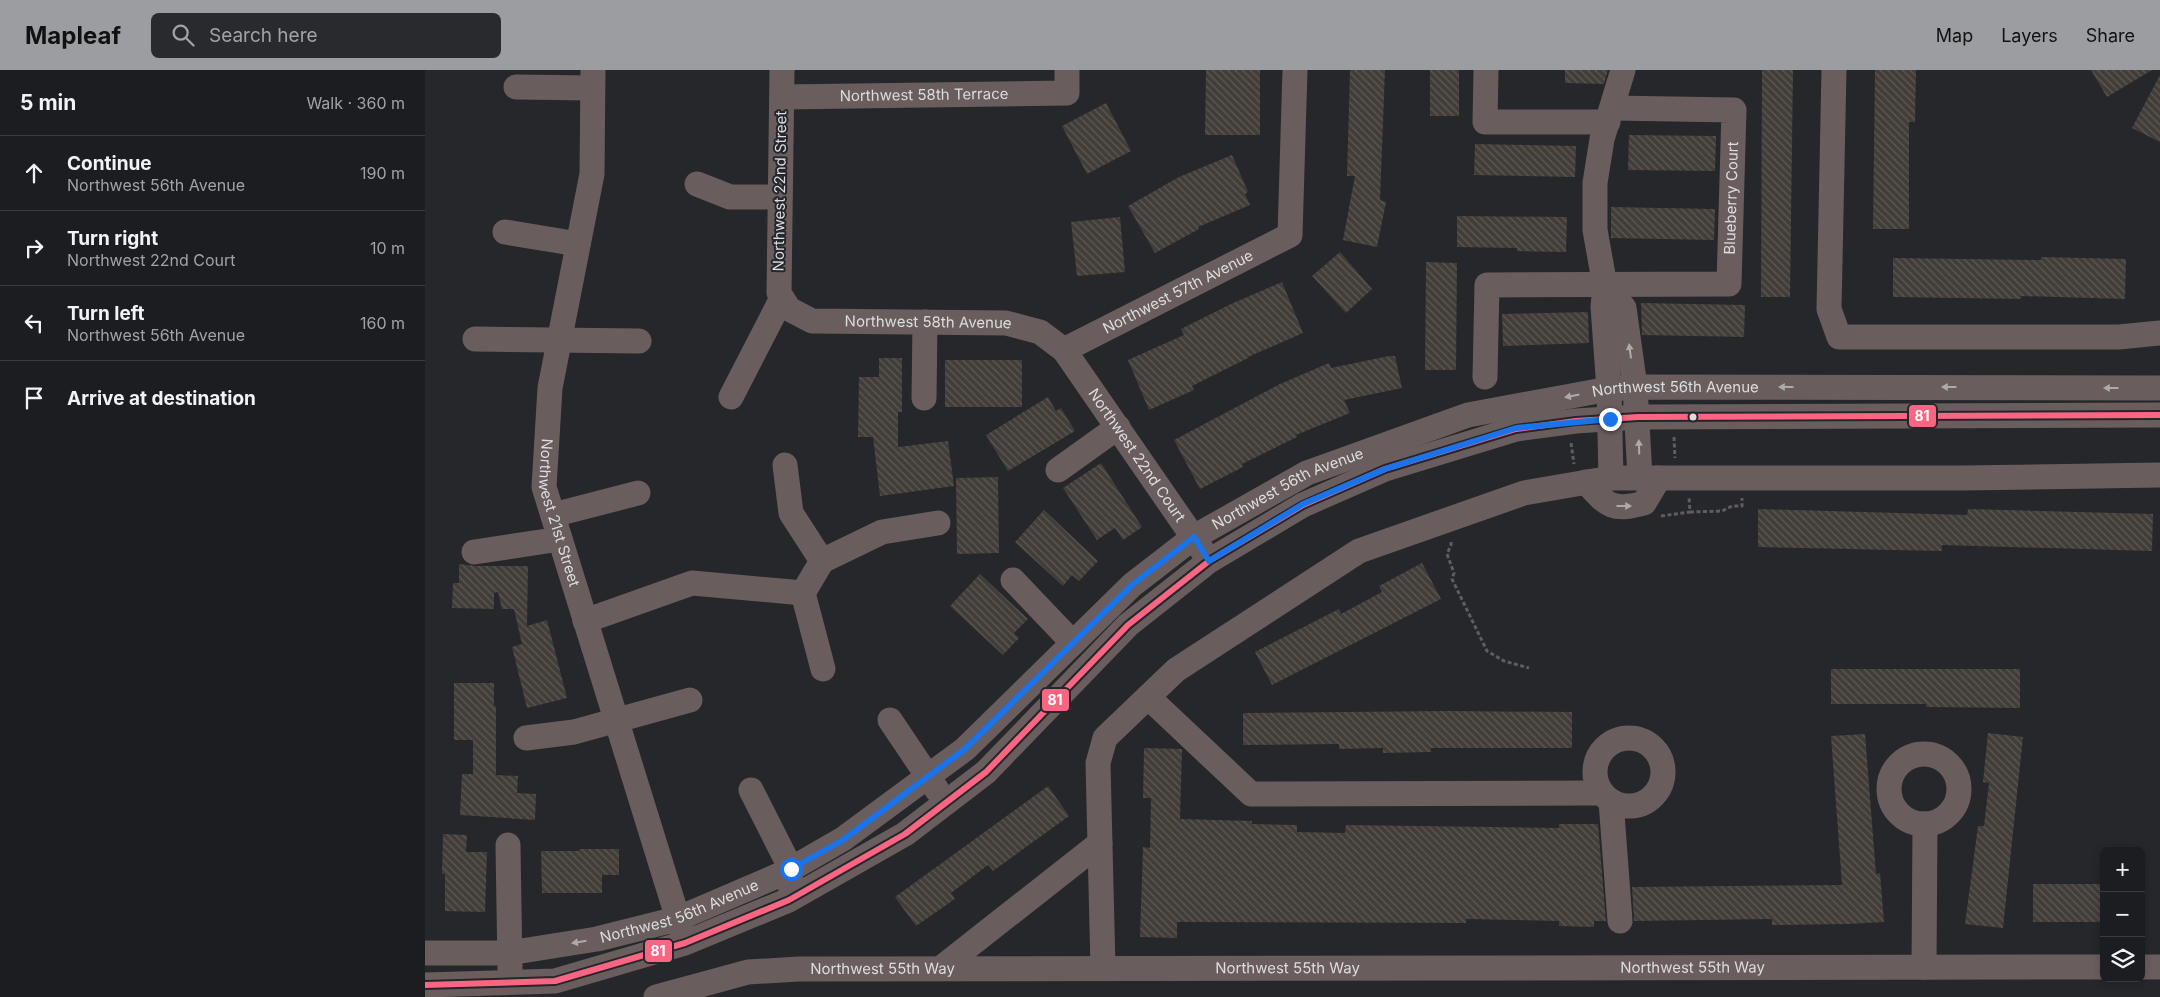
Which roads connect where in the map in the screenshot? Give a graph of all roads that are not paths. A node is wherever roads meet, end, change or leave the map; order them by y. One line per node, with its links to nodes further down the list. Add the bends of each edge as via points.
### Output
1 (782, 70): 9 (street, Northwest 22nd Street)
2 (1295, 70): 22 (street, Northwest 57th Avenue, via 1291,235)
3 (1485, 70): 10 (street, Blueberry Court, via 1485,122)
4 (1623, 70): 10 (street)
5 (1834, 70): 18 (street, via 1829,309 1839,337 2119,338)
6 (593, 79): 8 (street); 14 (street, Northwest 21st Street, via 592,174)
7 (1067, 81): 9 (street, Northwest 58th Terrace)
8 (516, 87)
9 (782, 97): 12 (street, Northwest 22nd Street)
10 (1610, 115): 15 (street, via 1597,159 1595,183 1595,230); 15 (street, Blueberry Court, via 1734,110 1729,284)
11 (697, 184): 12 (street, via 731,197)
12 (780, 197): 16 (street, Northwest 22nd Street, via 779,292)
13 (505, 232): 14 (street)
14 (578, 244): 20 (street, Northwest 21st Street)
15 (1605, 286): 23 (street, Blueberry Court, via 1487,285); 24 (street, one-way to 15, via 1624,308); 26 (street, via 1603,307)
16 (785, 304): 17 (street, Northwest 58th Avenue, via 812,321); 27 (street)
17 (925, 322): 22 (street, Northwest 58th Avenue, via 1005,323 1040,332); 28 (street)
18 (2160, 333)
19 (475, 339): 20 (street)
20 (559, 340): 21 (street); 40 (street, Northwest 21st Street, via 549,388 544,487)
21 (639, 341)
22 (1064, 350): 32 (street, Northwest 22nd Court)
23 (1485, 377)
24 (1635, 388): 25 (street, Northwest 56th Avenue, one-way to 24); 26 (street, Northwest 56th Avenue); 30 (street)
25 (2160, 388)
26 (1609, 389): 31 (street); 42 (street, Northwest 56th Avenue, one-way to 42, via 1468,415 1307,473)
27 (731, 397)
28 (925, 398)
29 (2160, 415): 30 (street, Northwest 56th Avenue)
30 (1638, 417): 31 (street, Northwest 56th Avenue); 37 (street, one-way to 30)
31 (1610, 419): 36 (street); 46 (street, Northwest 56th Avenue, via 1516,428 1385,469 1303,504)
32 (1117, 427): 34 (street); 42 (street, Northwest 22nd Court)
33 (785, 465): 45 (street, via 791,512)
34 (1059, 470)
35 (2160, 475): 37 (street)
36 (1611, 478): 37 (street); 38 (street)
37 (1649, 478): 38 (street, one-way to 37, via 1606,504 1625,508 1644,503)
38 (1586, 482): 52 (street, via 1524,494 1359,551 1175,670)
39 (638, 493): 40 (street)
40 (553, 515): 43 (street, Northwest 21st Street)
41 (938, 523): 45 (street, via 882,532)
42 (1194, 537): 46 (street, Northwest 22nd Court); 50 (street, Northwest 56th Avenue, via 1132,585)
43 (560, 539): 44 (street); 49 (street, Northwest 21st Street)
44 (474, 552)
45 (822, 561): 48 (street)
46 (1209, 561): 59 (street, Northwest 56th Avenue, via 1129,625 986,772)
47 (1013, 580): 50 (street)
48 (803, 593): 49 (street, via 693,583); 51 (street)
49 (585, 621): 55 (street, Northwest 21st Street)
50 (1073, 643): 57 (street, Northwest 56th Avenue, via 965,749)
51 (823, 669)
52 (1148, 697): 61 (street, via 1105,738 1098,763); 66 (street, via 1251,794 1606,797)
53 (690, 700): 55 (street)
54 (890, 720): 57 (street)
55 (616, 721): 56 (street, via 574,732); 65 (street, Northwest 21st Street)
56 (526, 738)
57 (928, 776): 59 (street); 63 (street, Northwest 56th Avenue, via 843,840)
58 (751, 790): 63 (street)
59 (945, 803): 64 (street, Northwest 56th Avenue, via 905,834)
60 (1925, 824): 70 (street)
61 (1100, 843): 74 (street); 75 (street)
62 (508, 845): 69 (street)
63 (791, 869): 64 (street); 65 (street, Northwest 56th Avenue)
64 (789, 900): 67 (street, Northwest 56th Avenue)
65 (677, 919): 67 (street, Northwest 21st Street); 69 (street, Northwest 56th Avenue, one-way to 69, via 597,939)
66 (1620, 921)
67 (685, 943): 78 (street, Northwest 56th Avenue)
68 (425, 953): 69 (street, Northwest 56th Avenue)
69 (509, 953): 76 (street)
70 (1924, 967): 71 (street, Northwest 55th Way); 75 (street, Northwest 55th Way)
71 (2100, 967)
72 (2145, 967): 73 (street)
73 (2160, 967)
74 (941, 968): 75 (street, Northwest 55th Way); 79 (street, Northwest 55th Way, via 799,968 748,972)
75 (1103, 968)
76 (510, 983): 77 (street, Northwest 56th Avenue); 78 (street, Northwest 56th Avenue)
77 (425, 985)
78 (557, 989)
79 (716, 989): 80 (street, Northwest 55th Way)
80 (656, 997)

